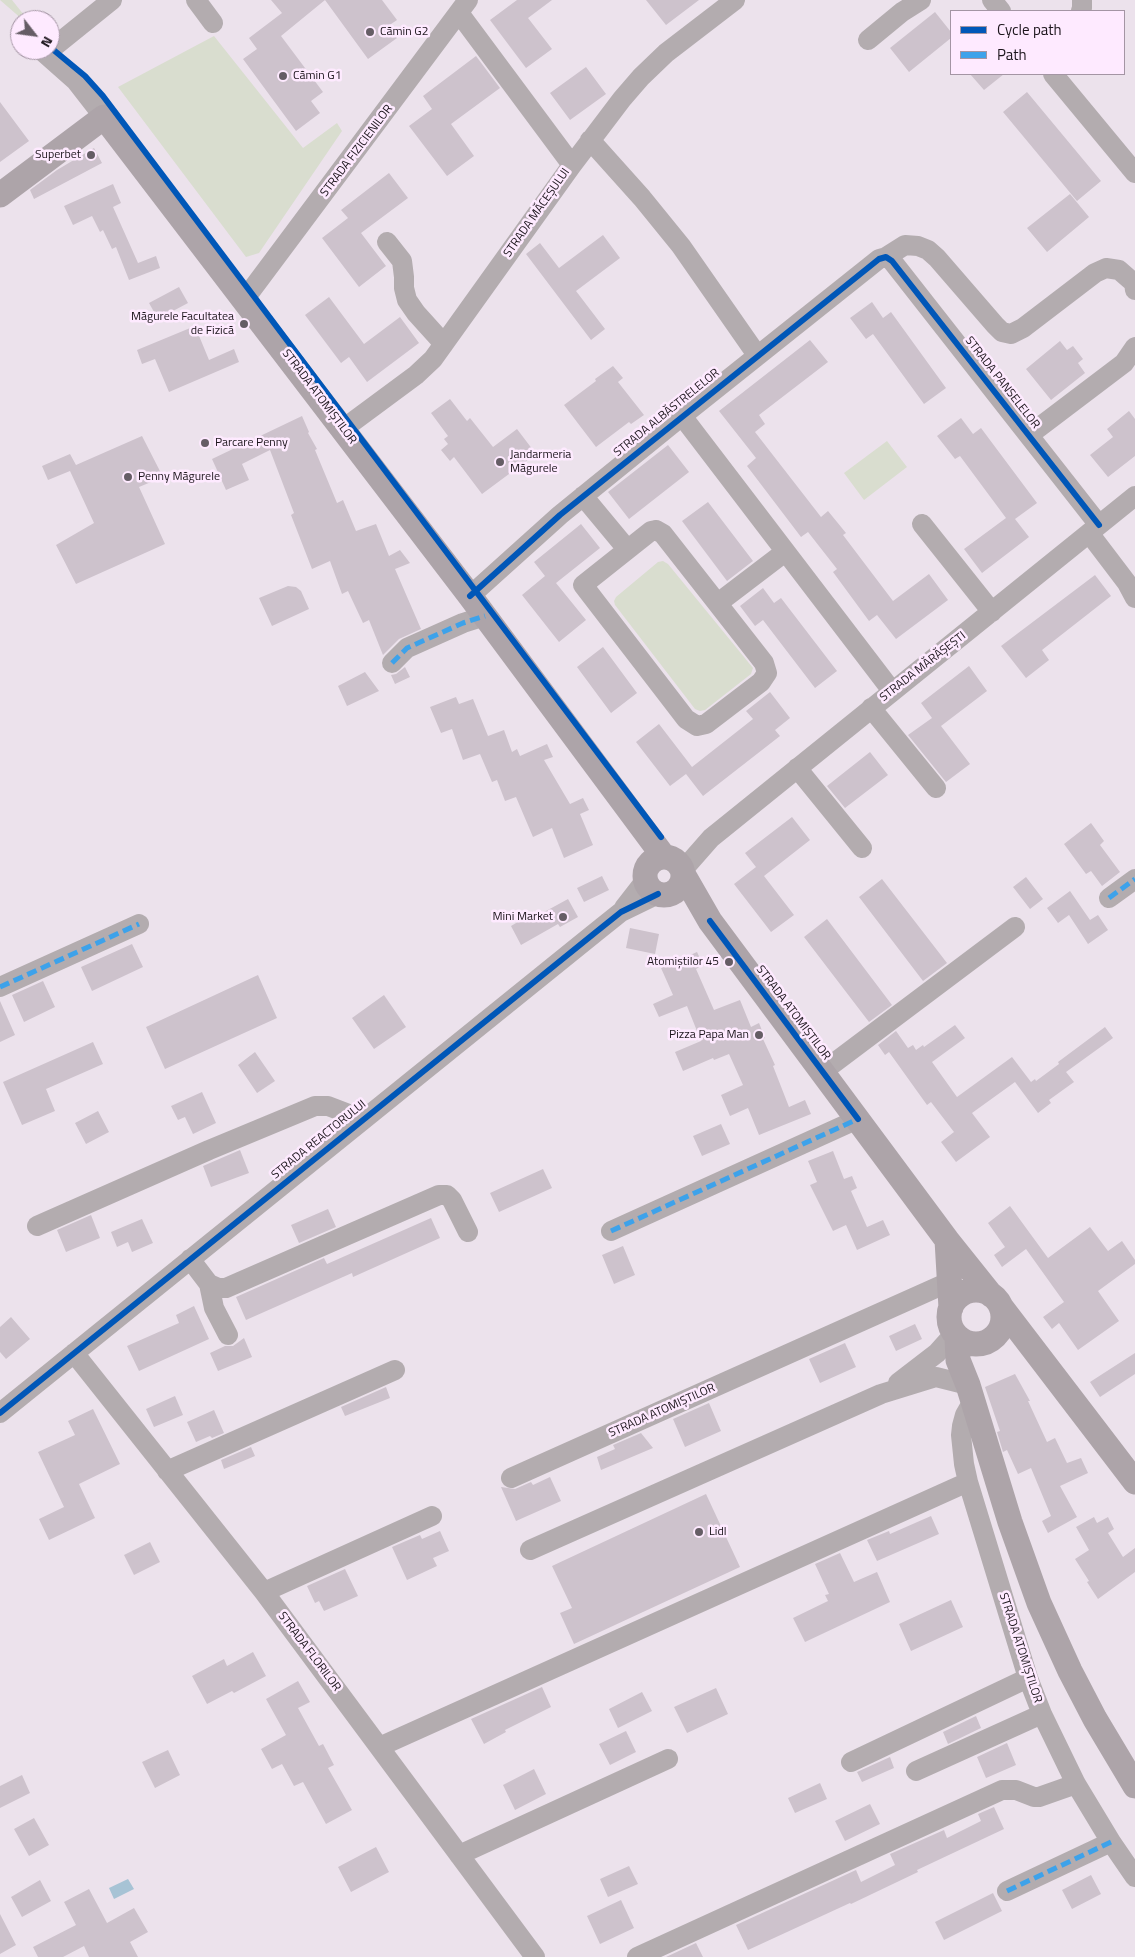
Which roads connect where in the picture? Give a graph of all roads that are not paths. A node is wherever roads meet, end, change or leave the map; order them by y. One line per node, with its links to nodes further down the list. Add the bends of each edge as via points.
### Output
1 (112, 0): 9 (street)
2 (196, 0): 8 (street)
3 (735, 0): 14 (street, STRADA MĂCEȘULUI, via 666,53 641,77)
4 (921, 0): 10 (street)
5 (992, 0): 7 (street)
6 (463, 7): 15 (street); 21 (street, STRADA FIZICIENILOR)
7 (1000, 10)
8 (213, 23)
9 (60, 40)
10 (868, 40)
11 (55, 60): 13 (street, STRADA ATOMIȘTILOR)
12 (1054, 75): 16 (street)
13 (104, 117): 17 (main road); 21 (main road, STRADA ATOMIȘTILOR)
14 (590, 140): 15 (street, STRADA MĂCEȘULUI); 24 (street, via 681,246)
15 (572, 164): 22 (street, STRADA MĂCEȘULUI)
16 (1135, 173)
17 (0, 195)
18 (387, 242): 22 (street, via 402,261 408,300)
19 (886, 257): 20 (street, STRADA ALBĂSTRELELOR, via 905,245 928,250 995,325 1002,332 1011,334 1106,268 1120,270); 24 (street, STRADA ALBĂSTRELELOR, via 879,259); 27 (street, STRADA PANSELELOR)
20 (1135, 285)
21 (244, 300): 26 (main road, STRADA ATOMIȘTILOR)
22 (444, 344): 26 (street, STRADA MĂCEȘULUI, via 416,375)
23 (1135, 347): 27 (street, via 1124,363)
24 (757, 356): 25 (street, STRADA ALBĂSTRELELOR)
25 (682, 416): 28 (street, STRADA ALBĂSTRELELOR); 33 (street, STRADA ALBĂSTRELELOR)
26 (342, 429): 36 (main road, STRADA ATOMIȘTILOR)
27 (1029, 435): 31 (street, STRADA PANSELELOR)
28 (583, 496): 32 (street); 36 (street, STRADA ALBĂSTRELELOR, via 532,538)
29 (1135, 496): 31 (street, STRADA MĂRĂȘEȘTI)
30 (922, 524): 37 (street)
31 (1094, 529): 34 (street, STRADA PANSELELOR); 37 (street, STRADA MĂRĂȘEȘTI)
32 (627, 549): 35 (street, via 656,530); 35 (street, via 583,585 686,719 697,726 706,724 761,682 766,672 764,663)
33 (785, 552): 35 (street); 39 (street, STRADA ALBĂSTRELELOR)
34 (1135, 598)
35 (718, 603)
36 (477, 606): 38 (street, via 407,648); 44 (main road, STRADA ATOMIȘTILOR, via 639,824)
37 (992, 612): 39 (street, STRADA MĂRĂȘEȘTI)
38 (392, 663)
39 (892, 692): 40 (street, STRADA MĂRĂȘEȘTI)
40 (871, 708): 41 (street, STRADA MĂRĂȘEȘTI); 42 (street)
41 (797, 768): 43 (street); 44 (street, STRADA MĂRĂȘEȘTI)
42 (936, 788)
43 (862, 848)
44 (664, 874): 50 (main road, STRADA ATOMIȘTILOR, via 710,921); 51 (street, STRADA REACTORULUI)
45 (1135, 879): 46 (street)
46 (1109, 898)
47 (139, 924): 49 (street)
48 (1015, 927): 50 (street)
49 (0, 987)
50 (822, 1072): 52 (main road, STRADA ATOMIȘTILOR)
51 (362, 1119): 53 (street, STRADA REACTORULUI, via 328,1106 314,1106); 57 (street, STRADA REACTORULUI)
52 (858, 1119): 54 (street); 56 (main road, STRADA ATOMIȘTILOR)
53 (37, 1226)
54 (611, 1231)
55 (468, 1232): 59 (street, via 452,1200 447,1194 440,1195 226,1288)
56 (947, 1240): 58 (main road); 60 (main road, STRADA ATOMIȘTILOR)
57 (190, 1259): 59 (street); 65 (street, STRADA REACTORULUI)
58 (949, 1282): 61 (main road); 71 (street, STRADA ATOMIȘTILOR)
59 (210, 1284): 62 (street, via 214,1308)
60 (997, 1301): 61 (main road, via 982,1291 972,1290 963,1293); 63 (main road, via 1004,1318 1002,1328); 64 (main road, STRADA ATOMIȘTILOR)
61 (950, 1308): 63 (main road, via 950,1327)
62 (228, 1336)
63 (970, 1338): 64 (main road); 67 (main road, via 958,1360); 68 (street, via 937,1353)
64 (1030, 1344): 73 (main road, STRADA ATOMIȘTILOR)
65 (74, 1353): 69 (street, STRADA REACTORULUI); 70 (street, STRADA FLORILOR)
66 (395, 1370): 70 (street)
67 (971, 1393): 68 (street, via 936,1377); 72 (street, STRADA ATOMIȘTILOR, via 961,1434); 84 (main road, via 1010,1522 1052,1634 1095,1720)
68 (882, 1394): 75 (street)
69 (0, 1413)
70 (167, 1471): 76 (street, STRADA FLORILOR)
71 (511, 1478)
72 (968, 1482): 77 (street, STRADA ATOMIȘTILOR); 79 (street)
73 (1135, 1482)
74 (432, 1516): 76 (street)
75 (530, 1550)
76 (264, 1592): 79 (street, STRADA FLORILOR)
77 (1028, 1678): 78 (street, STRADA ATOMIȘTILOR); 81 (street)
78 (1042, 1714): 82 (street); 83 (street, STRADA ATOMIȘTILOR)
79 (379, 1747): 86 (street, STRADA FLORILOR)
80 (668, 1759): 86 (street)
81 (851, 1762)
82 (916, 1771)
83 (1076, 1784): 85 (street, STRADA ATOMIȘTILOR); 90 (street, via 1039,1797 1016,1790 1002,1790)
84 (1135, 1786)
85 (1111, 1842): 87 (street, STRADA ATOMIȘTILOR); 88 (street)
86 (459, 1855): 89 (street, STRADA FLORILOR)
87 (1135, 1877)
88 (1007, 1891)
89 (535, 1957)
90 (637, 1957)

